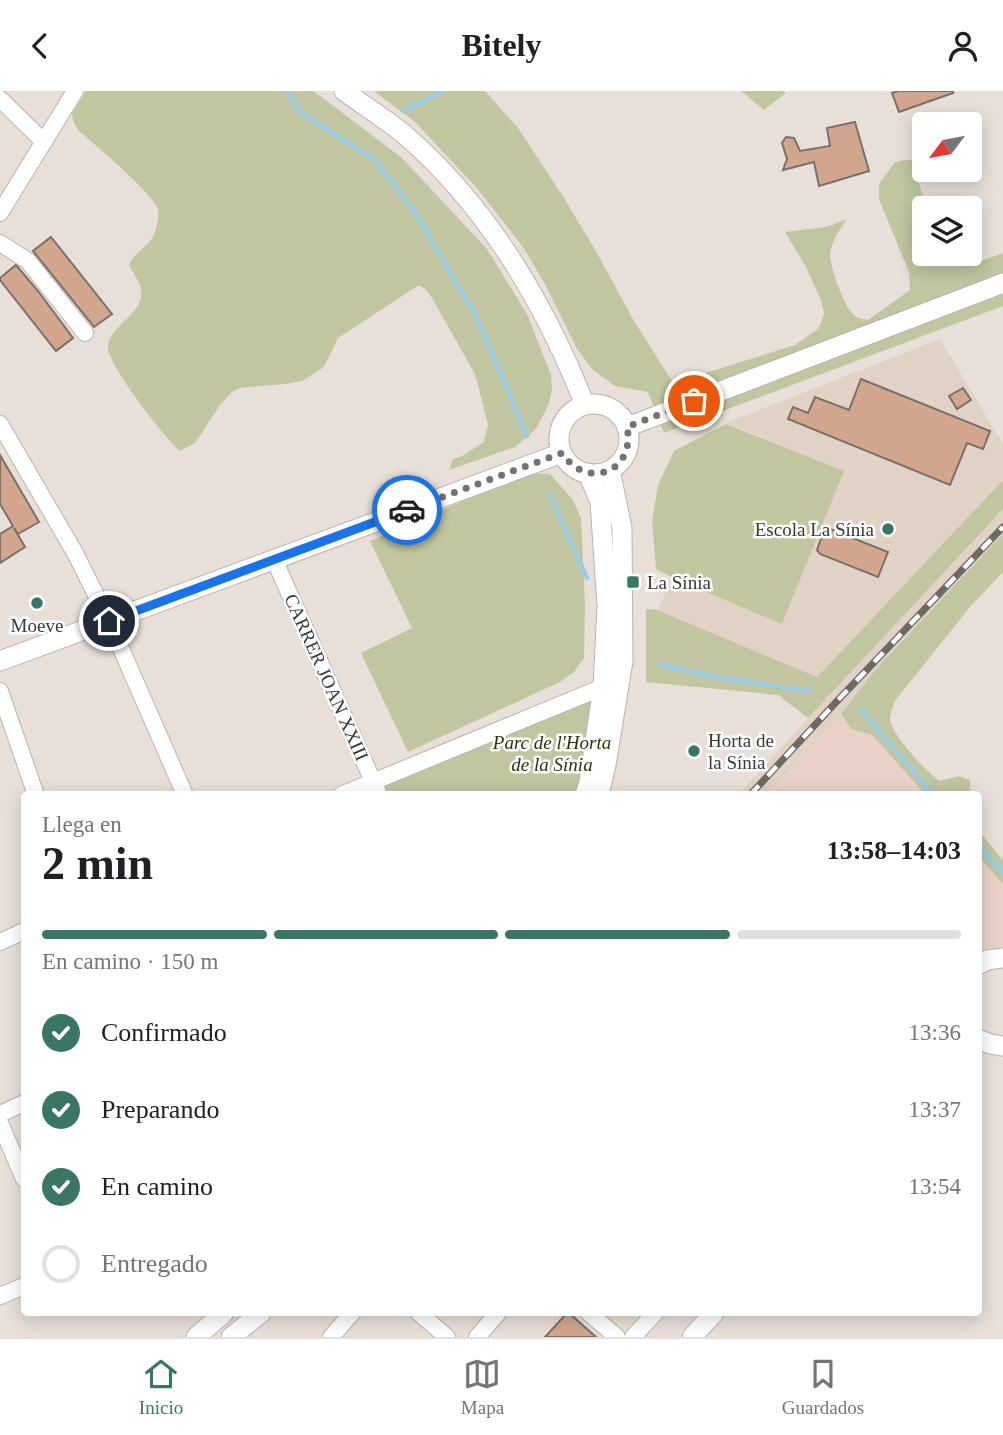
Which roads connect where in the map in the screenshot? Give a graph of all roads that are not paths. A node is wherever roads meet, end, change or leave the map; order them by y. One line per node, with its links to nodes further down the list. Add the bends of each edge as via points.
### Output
1 (75, 91): 4 (street)
2 (344, 91): 9 (street, via 405,135 481,215 552,329)
3 (0, 99): 4 (street)
4 (44, 142): 5 (street)
5 (0, 213)
6 (0, 243): 8 (street, via 29,261)
7 (1003, 283): 11 (street)
8 (85, 333)
9 (586, 405): 11 (street, via 606,406); 12 (street, via 566,418 559,441)
10 (0, 423): 16 (street)
11 (627, 427): 13 (street, via 628,447)
12 (562, 453): 14 (street, via 577,469); 15 (street)
13 (610, 470): 14 (street); 24 (street, via 622,528 623,661)
14 (588, 473): 18 (street, via 600,502 607,606)
15 (274, 559): 16 (street); 20 (street, CARRER JOAN XXIII)
16 (109, 621): 17 (street); 22 (street)
17 (0, 661)
18 (603, 687): 20 (street); 23 (street)
19 (0, 691): 21 (street)
20 (376, 788)
21 (35, 791)
22 (183, 791)
23 (586, 791)
24 (600, 791)
25 (21, 932): 26 (street)
26 (0, 941)
27 (1003, 958): 28 (street)
28 (982, 963)
29 (982, 1042): 30 (street)
30 (1003, 1046)
31 (21, 1104): 32 (street)
32 (0, 1114)
33 (0, 1123): 34 (street)
34 (21, 1172)
35 (21, 1287): 36 (street)
36 (0, 1296)
37 (221, 1316): 45 (street)
38 (257, 1316): 46 (street)
39 (349, 1316): 47 (street)
40 (422, 1316): 48 (street)
41 (495, 1316): 49 (street)
42 (592, 1316): 50 (street)
43 (652, 1316): 51 (street)
44 (710, 1316): 52 (street)
45 (196, 1337)
46 (231, 1337)
47 (331, 1337)
48 (447, 1337)
49 (477, 1337)
50 (617, 1337)
51 (633, 1337)
52 (692, 1337)

